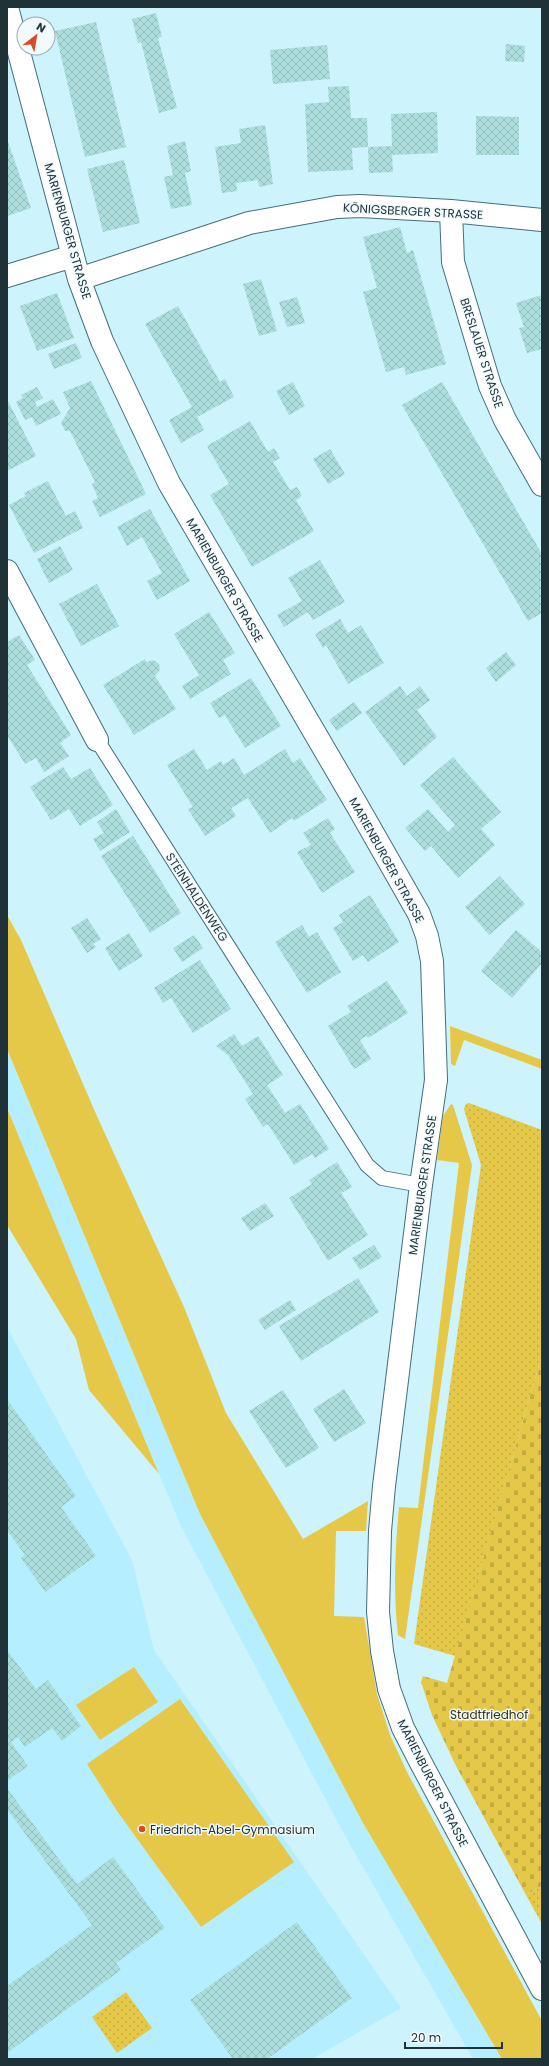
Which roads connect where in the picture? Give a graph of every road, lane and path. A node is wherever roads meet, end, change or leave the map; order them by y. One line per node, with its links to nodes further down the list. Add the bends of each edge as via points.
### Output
1 (7, 7): 4 (street, MARIENBURGER STRASSE)
2 (451, 211): 3 (street, KÖNIGSBERGER STRASSE); 6 (street, KÖNIGSBERGER STRASSE, via 360,206 249,223); 7 (street, BRESLAUER STRASSE, via 453,262 490,386 505,420)
3 (542, 220)
4 (73, 256): 5 (street); 6 (street, MARIENBURGER STRASSE)
5 (7, 276)
6 (79, 279): 10 (street, MARIENBURGER STRASSE, via 102,341 169,483 419,914 432,961 436,1080)
7 (542, 485)
8 (7, 571): 9 (street, STEINHALDENWEG)
9 (97, 740): 10 (lane, STEINHALDENWEG, via 367,1165 382,1178)
10 (421, 1185): 11 (street, MARIENBURGER STRASSE, via 380,1531 378,1612 382,1651 389,1689 403,1728)
11 (542, 1989)

